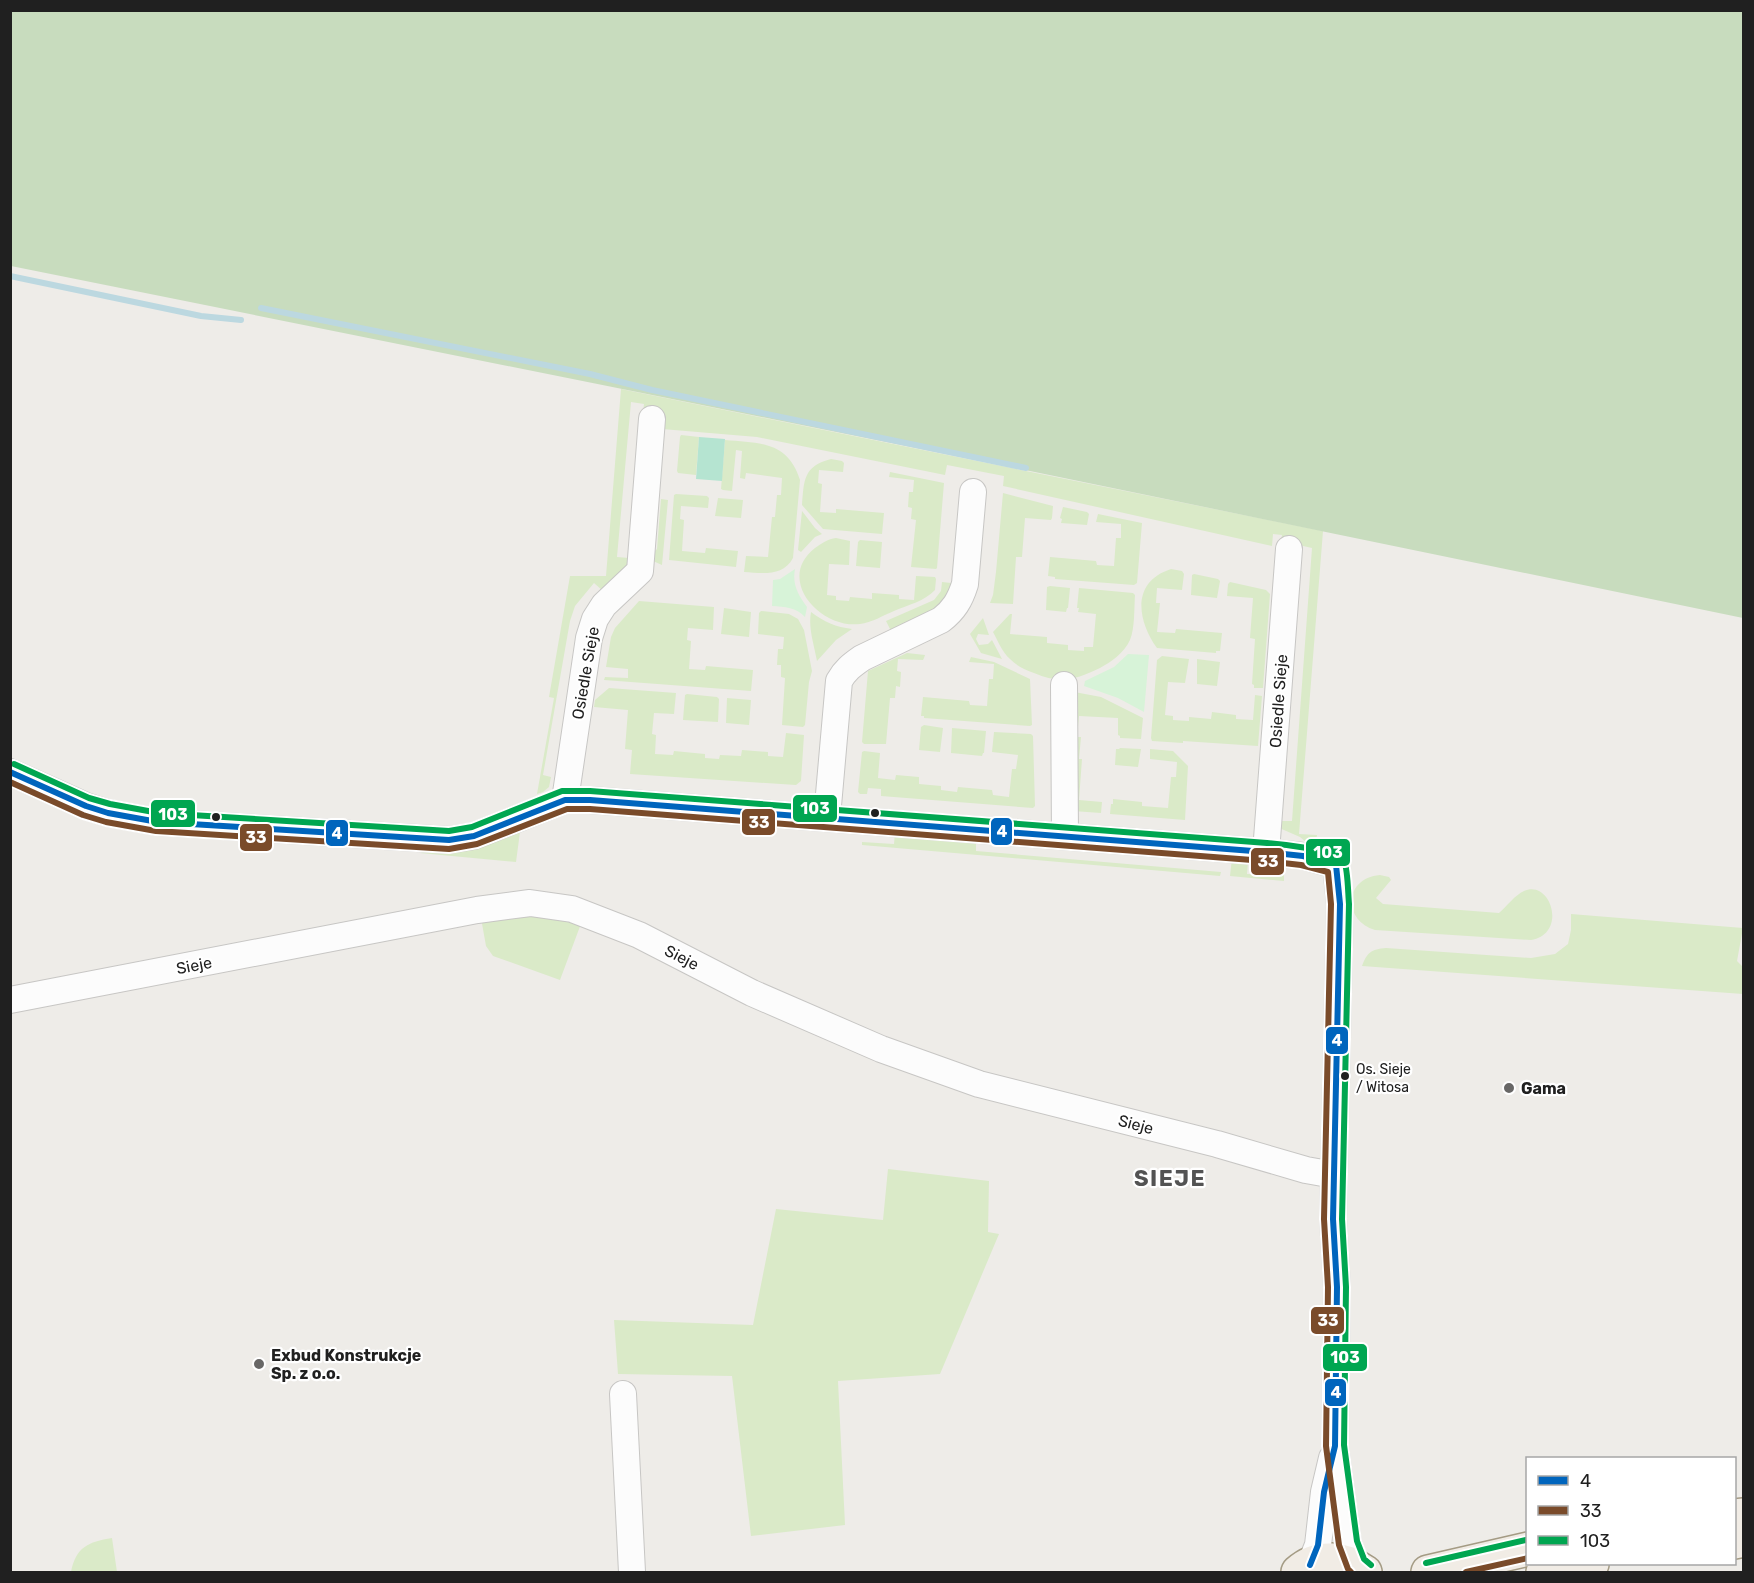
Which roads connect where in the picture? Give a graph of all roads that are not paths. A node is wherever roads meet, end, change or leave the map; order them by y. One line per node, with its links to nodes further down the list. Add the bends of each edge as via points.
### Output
1 (652, 419): 6 (street, Osiedle Sieje, via 640,571 604,605 595,619)
2 (973, 492): 7 (street, via 962,595 951,612 862,658 839,681)
3 (1289, 549): 9 (street, Osiedle Sieje)
4 (1064, 685): 8 (street)
5 (10, 772): 6 (street, via 86,806 158,822 449,840 474,836)
6 (564, 800): 7 (street)
7 (827, 817): 8 (street)
8 (1065, 836): 9 (street)
9 (1266, 852): 11 (street, via 1336,865 1340,904)
10 (10, 1000): 11 (street, Sieje, via 530,903 572,909 639,935 752,993 881,1049 979,1084)
11 (1334, 1175): 13 (street)
12 (623, 1394): 18 (street)
13 (1335, 1446): 16 (street, via 1324,1492 1318,1545); 17 (street, via 1348,1543)
14 (1526, 1549): 19 (main road)
15 (1581, 1565): 20 (main road)
16 (1304, 1568): 17 (main road, via 1330,1559)
17 (1361, 1569)
18 (632, 1572)
19 (1428, 1572)
20 (1543, 1572)

